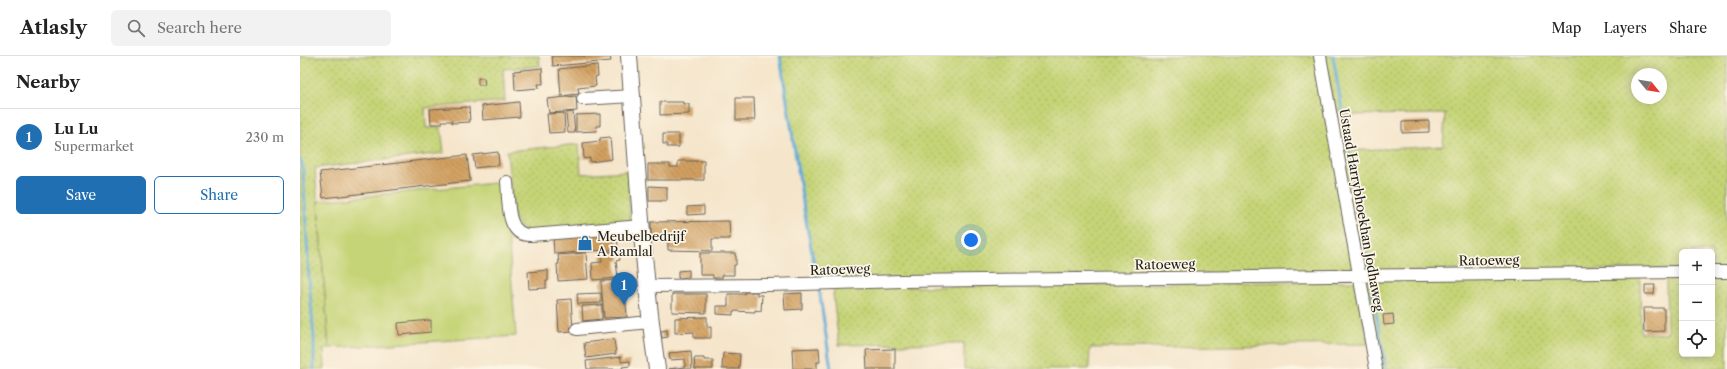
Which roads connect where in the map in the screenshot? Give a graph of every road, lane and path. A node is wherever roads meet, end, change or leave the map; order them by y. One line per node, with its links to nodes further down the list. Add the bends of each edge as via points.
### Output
1 (629, 56): 3 (main road)
2 (1320, 56): 10 (street, Ustaad Harrybhoekhan Jodhaweg)
3 (632, 96): 4 (street); 6 (main road)
4 (583, 99)
5 (507, 182): 6 (street, via 511,222 520,234)
6 (642, 226): 11 (main road)
7 (1679, 272): 10 (street, Ratoeweg)
8 (1715, 272): 9 (street)
9 (1727, 272)
10 (1359, 275): 11 (street, Ratoeweg); 15 (street, Ustaad Harrybhoekhan Jodhaweg)
11 (648, 286): 12 (main road)
12 (650, 322): 13 (street); 14 (main road)
13 (577, 329)
14 (657, 369)
15 (1376, 369)

